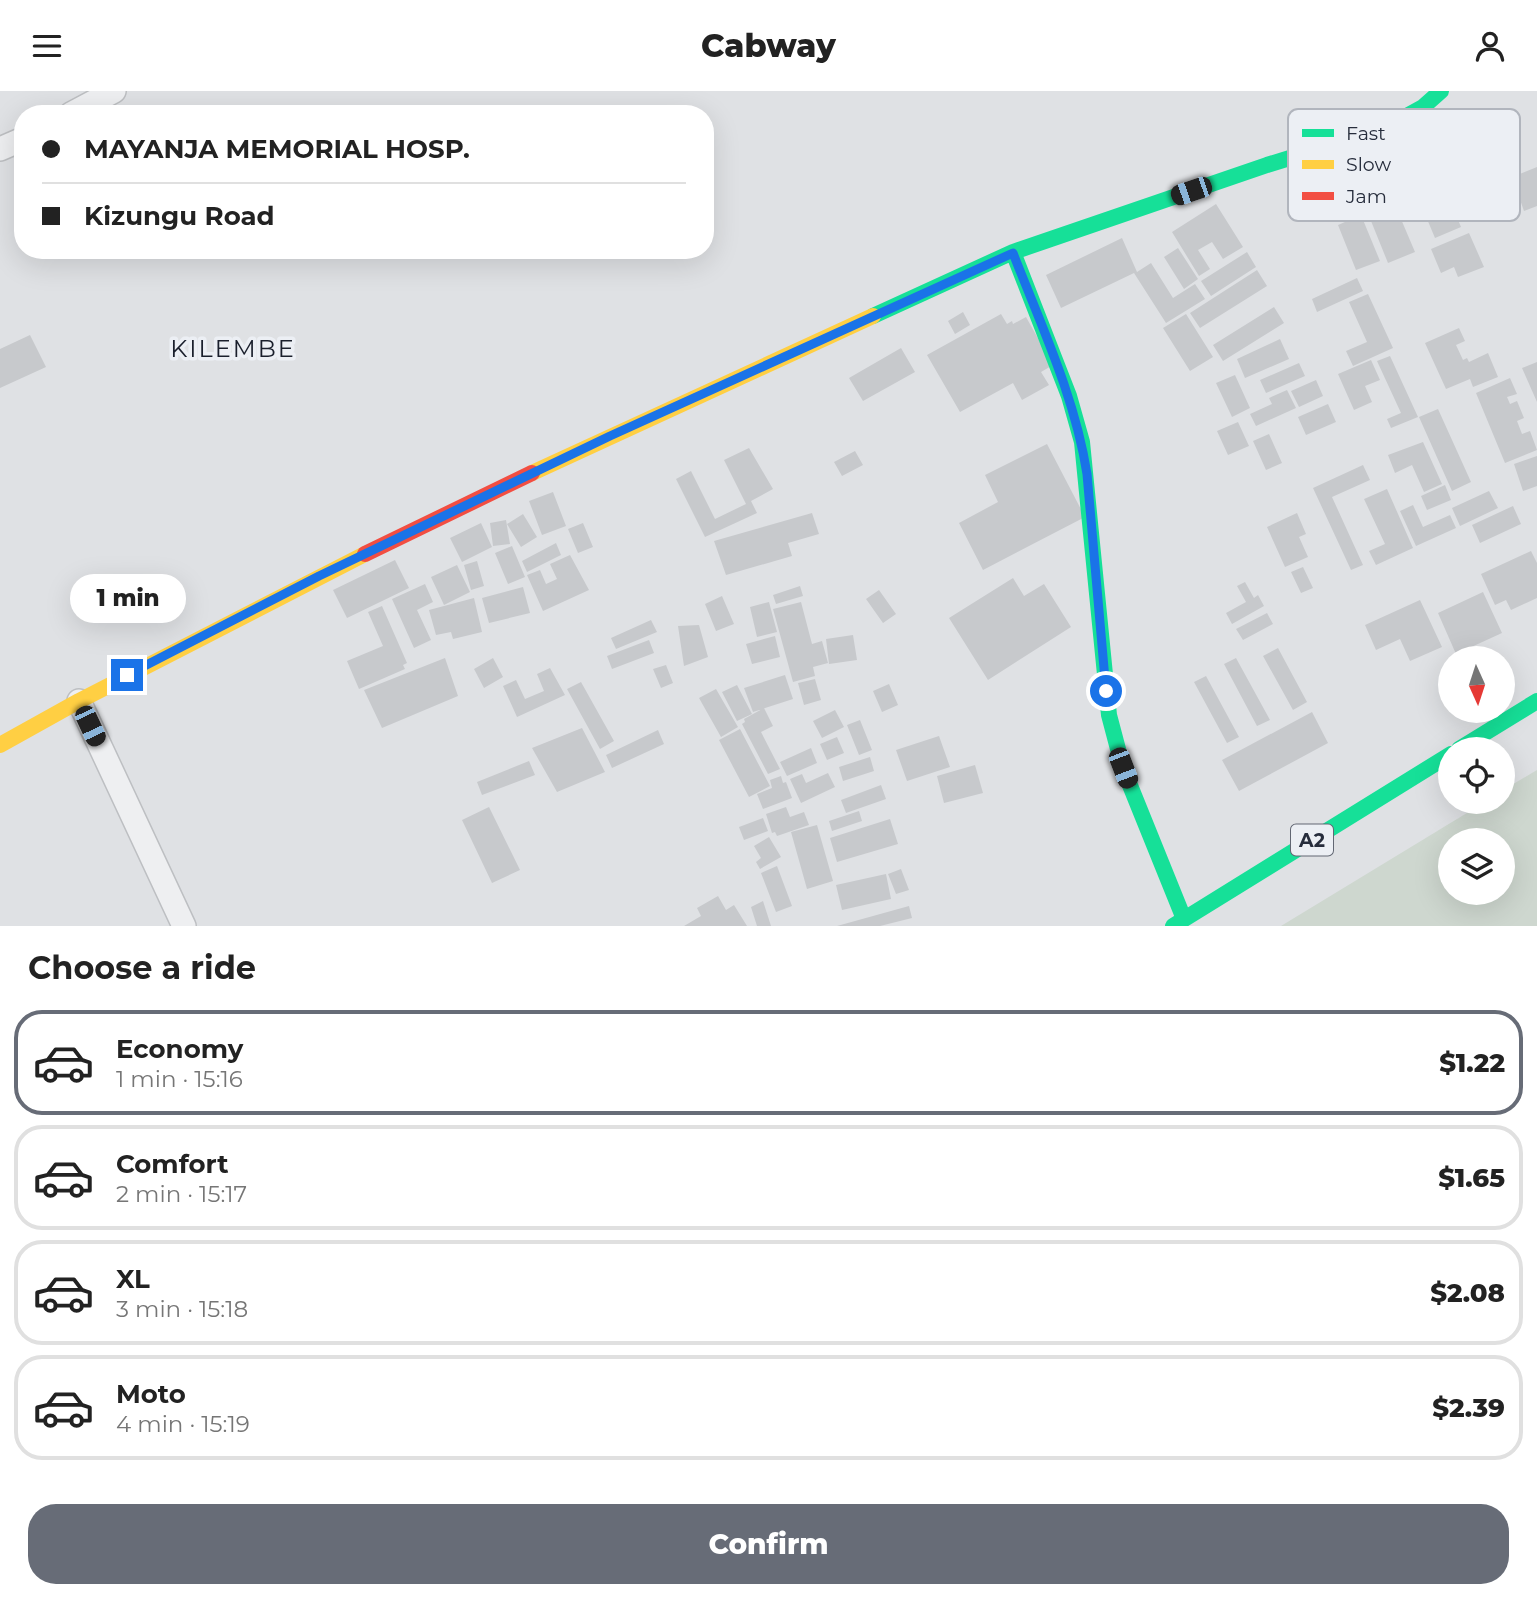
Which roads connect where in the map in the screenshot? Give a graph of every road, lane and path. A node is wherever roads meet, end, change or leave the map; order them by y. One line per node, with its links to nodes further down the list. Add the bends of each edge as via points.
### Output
1 (114, 91): 3 (street)
2 (1441, 91): 4 (street)
3 (88, 105)
4 (1419, 109)
5 (1288, 158): 6 (street)
6 (1013, 253): 7 (street, via 573,454 319,576); 12 (street, via 1069,396 1082,442 1109,715)
7 (79, 701): 10 (street); 13 (street)
8 (1537, 701): 9 (street)
9 (1478, 737)
10 (0, 744)
11 (1438, 762): 12 (street, A2)
12 (1178, 923)
13 (184, 926)

